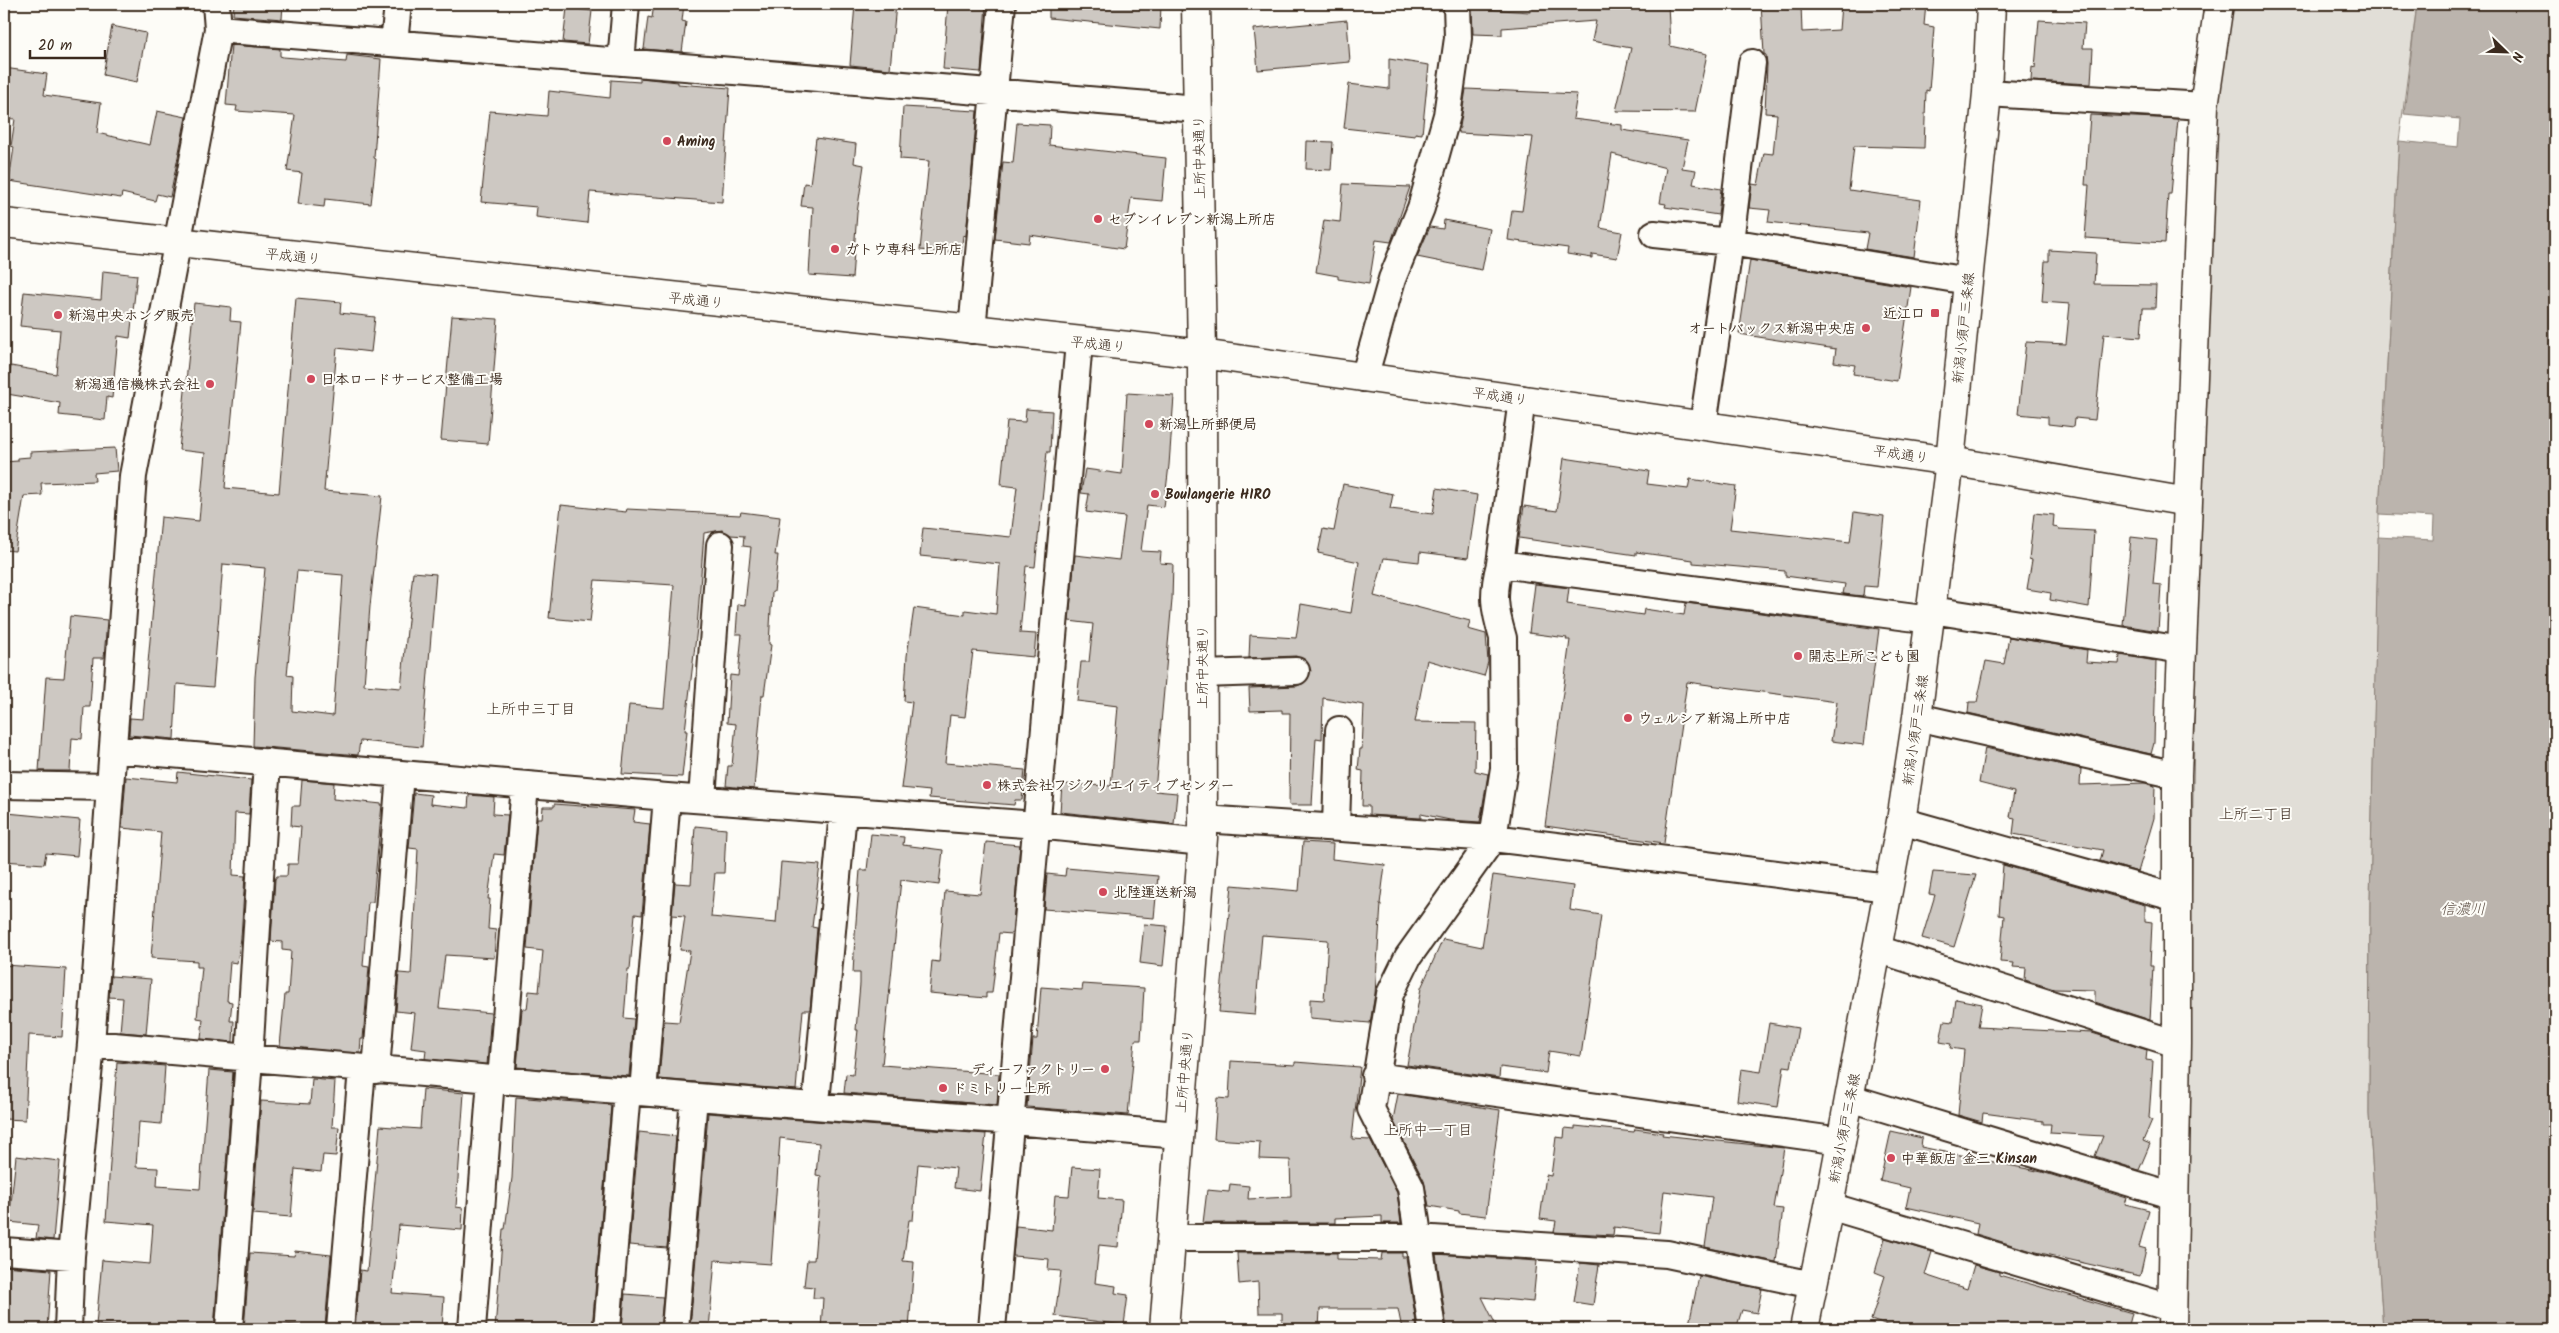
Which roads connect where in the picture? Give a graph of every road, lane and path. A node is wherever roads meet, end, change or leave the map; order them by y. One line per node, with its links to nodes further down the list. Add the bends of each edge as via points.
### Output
1 (398, 4): 9 (street)
2 (626, 4): 10 (street)
3 (1002, 4): 12 (street)
4 (1196, 4): 15 (street, 上所中央通り)
5 (1457, 4): 24 (street, via 1458,38 1447,115 1422,208 1392,279)
6 (1991, 4): 13 (street, 新潟小須戸三条線)
7 (2219, 4): 14 (street)
8 (217, 16): 9 (street); 19 (street)
9 (394, 43): 10 (street)
10 (621, 62): 12 (street)
11 (1752, 63): 18 (street)
12 (994, 92): 15 (street); 21 (street)
13 (1987, 93): 14 (street); 20 (street, 新潟小須戸三条線)
14 (2204, 106): 28 (street)
15 (1198, 109): 23 (street, 上所中央通り)
16 (4, 223): 19 (street, 平成通り)
17 (1654, 234): 18 (street)
18 (1730, 242): 20 (street); 26 (street)
19 (178, 244): 21 (street, 平成通り); 37 (street, via 133,476)
20 (1968, 281): 27 (street, 新潟小須戸三条線)
21 (972, 330): 22 (street, 平成通り)
22 (1079, 342): 23 (street, 平成通り); 48 (street)
23 (1202, 354): 24 (street, 平成通り); 34 (street, 上所中央通り)
24 (1364, 378): 25 (street, 平成通り)
25 (1522, 399): 26 (street, 平成通り); 30 (street)
26 (1703, 425): 27 (street, 平成通り)
27 (1950, 461): 28 (street, 平成通り); 31 (street, 新潟小須戸三条線)
28 (2188, 502): 32 (street)
29 (720, 545): 45 (street)
30 (1500, 564): 31 (street); 51 (street, via 1494,588 1503,638 1504,768)
31 (1931, 615): 32 (street); 35 (street, 新潟小須戸三条線)
32 (2182, 650): 40 (street)
33 (1296, 671): 34 (street)
34 (1202, 674): 50 (street, 上所中央通り)
35 (1917, 717): 40 (street); 47 (street, 新潟小須戸三条線)
36 (1338, 730): 49 (street)
37 (113, 749): 38 (street); 43 (street)
38 (267, 762): 39 (street); 57 (street)
39 (400, 774): 42 (street); 58 (street)
40 (2177, 775): 53 (street)
41 (4, 785): 43 (street)
42 (525, 785): 44 (street); 60 (street)
43 (110, 787): 55 (street)
44 (666, 797): 45 (street); 61 (street)
45 (702, 799): 46 (street)
46 (843, 812): 48 (street); 62 (street)
47 (1901, 821): 52 (street, 新潟小須戸三条線); 53 (street)
48 (1037, 825): 50 (street); 65 (street)
49 (1336, 826): 50 (street); 51 (street)
50 (1203, 831): 66 (street, 上所中央通り)
51 (1493, 838): 52 (street); 59 (street, via 1408,957 1390,994)
52 (1888, 888): 54 (street, 新潟小須戸三条線)
53 (2178, 898): 56 (street)
54 (1877, 949): 56 (street); 64 (street, 新潟小須戸三条線)
55 (90, 1044): 57 (street); 73 (street)
56 (2177, 1044): 68 (street)
57 (249, 1059): 58 (street); 77 (street)
58 (369, 1070): 60 (street); 78 (street)
59 (1375, 1076): 67 (street); 71 (street, via 1371,1109 1411,1188)
60 (496, 1080): 61 (street); 79 (street)
61 (635, 1091): 63 (street); 80 (street)
62 (817, 1092)
63 (694, 1097): 65 (street); 81 (street)
64 (1850, 1098): 67 (street, 新潟小須戸三条線); 68 (street)
65 (1009, 1120): 66 (street); 82 (street)
66 (1178, 1135): 70 (street, 上所中央通り)
67 (1841, 1141): 69 (street, 新潟小須戸三条線)
68 (2174, 1196): 75 (street)
69 (1829, 1206): 74 (street, 新潟小須戸三条線); 75 (street)
70 (1171, 1238): 71 (street); 83 (street, 上所中央通り)
71 (1417, 1238): 74 (street, via 1667,1254); 84 (street)
72 (4, 1251): 73 (street)
73 (71, 1256): 76 (street)
74 (1814, 1285): 85 (street, 新潟小須戸三条線)
75 (2171, 1319)
76 (68, 1329)
77 (229, 1329)
78 (340, 1329)
79 (472, 1329)
80 (607, 1329)
81 (675, 1329)
82 (992, 1329)
83 (1164, 1329)
84 (1432, 1329)
85 (1804, 1329)

